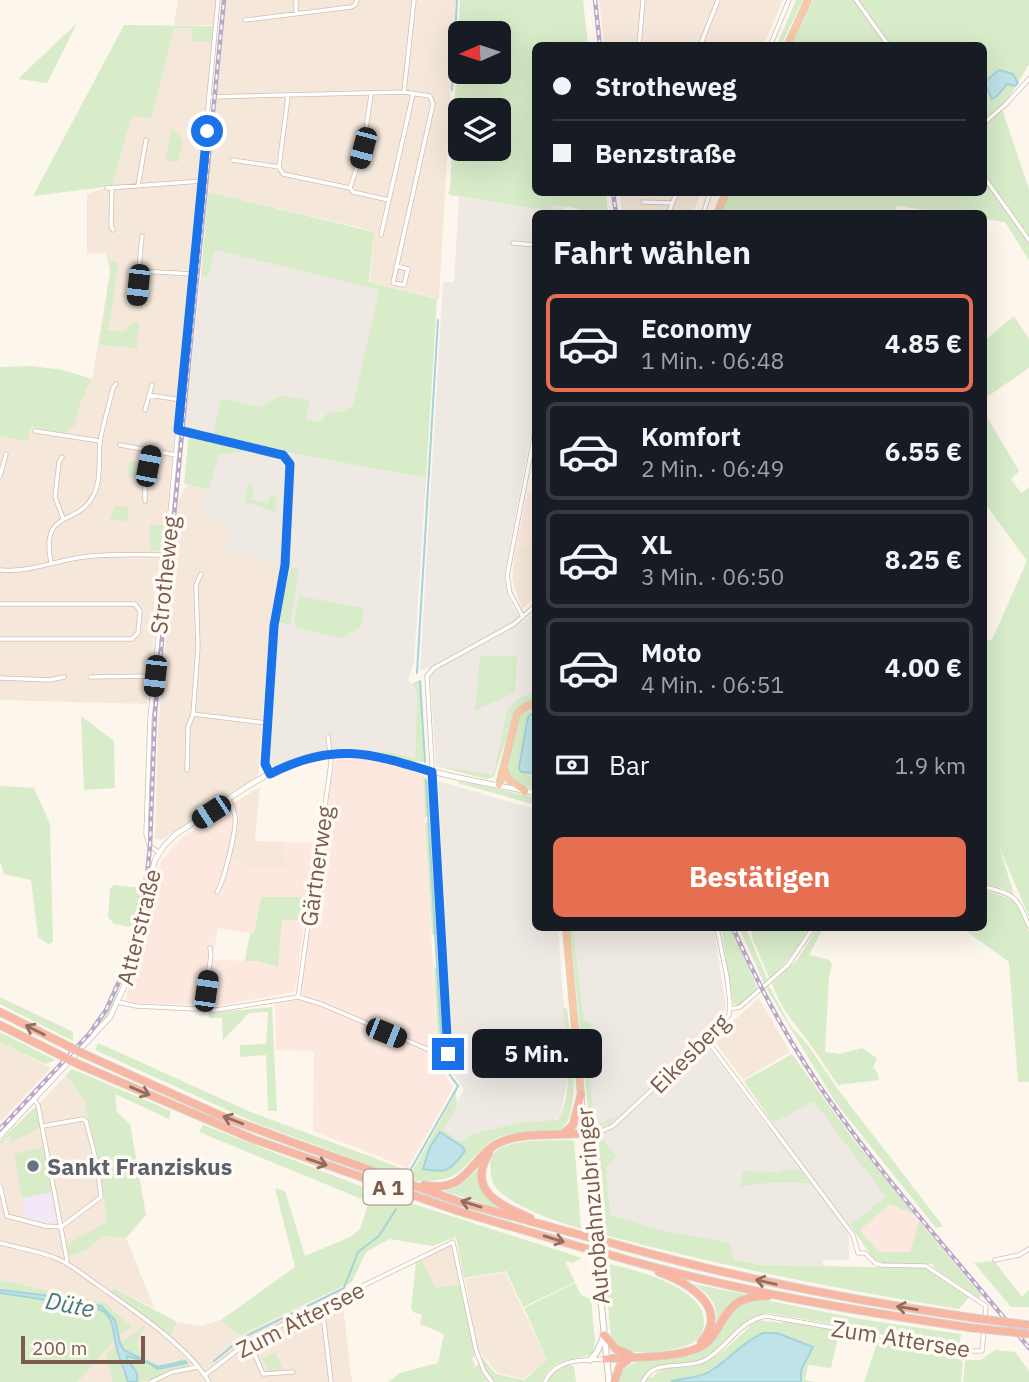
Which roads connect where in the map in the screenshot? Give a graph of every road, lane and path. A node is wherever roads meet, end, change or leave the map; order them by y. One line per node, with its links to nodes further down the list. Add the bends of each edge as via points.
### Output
1 (218, 0): 22 (street, Strotheweg)
2 (296, 0): 10 (street)
3 (357, 0): 10 (street, via 351,7)
4 (414, 0): 18 (street)
5 (643, 0): 12 (street)
6 (718, 0): 13 (street)
7 (789, 0): 14 (street)
8 (808, 0): 15 (highway)
9 (856, 0): 16 (street)
10 (296, 13): 11 (street)
11 (245, 20)
12 (639, 42)
13 (702, 42)
14 (773, 42)
15 (789, 42)
16 (886, 42)
17 (1029, 79): 23 (street)
18 (404, 92): 19 (street); 20 (street)
19 (413, 93): 32 (street); 42 (street, via 430,96 433,104)
20 (371, 94): 21 (street); 30 (street, via 363,148)
21 (288, 96): 22 (street); 26 (street)
22 (210, 97): 27 (street, Strotheweg)
23 (987, 120)
24 (146, 140): 29 (street)
25 (232, 160): 26 (street)
26 (279, 167): 30 (street, via 284,174)
27 (202, 181): 29 (street); 44 (street, Strotheweg)
28 (987, 181): 39 (street)
29 (138, 186): 36 (street, via 110,188)
30 (349, 188): 32 (street)
31 (675, 196): 34 (street)
32 (388, 200): 37 (street)
33 (643, 201): 34 (street)
34 (672, 203): 35 (street)
35 (669, 210)
36 (113, 230)
37 (380, 235)
38 (142, 236): 43 (street)
39 (1029, 240)
40 (513, 243): 41 (street)
41 (532, 245)
42 (396, 266): 42 (street, via 393,282 404,285 408,269)
43 (139, 271): 44 (street); 45 (street)
44 (193, 274): 49 (street, Strotheweg)
45 (136, 300)
46 (117, 384): 53 (street)
47 (152, 385): 48 (street)
48 (149, 395): 49 (street); 50 (street)
49 (181, 400): 51 (street, Strotheweg)
50 (145, 410)
51 (178, 430): 58 (street, Strotheweg); 77 (street, via 283,455 290,464 285,565 274,626)
52 (35, 431): 53 (street)
53 (100, 440): 62 (street, via 93,498)
54 (120, 445): 56 (street)
55 (532, 448): 69 (street, via 507,576)
56 (151, 451): 58 (street); 61 (street)
57 (6, 454): 60 (street)
58 (176, 455): 63 (street, Strotheweg)
59 (62, 457): 62 (street, via 55,497)
60 (0, 477)
61 (145, 501)
62 (63, 518): 64 (street, via 52,528)
63 (166, 555): 64 (street, via 110,555); 71 (street, Strotheweg)
64 (51, 563): 65 (street)
65 (0, 570)
66 (201, 574): 76 (street, via 196,585)
67 (0, 604): 70 (street, via 135,604 140,611 138,633 132,639)
68 (532, 609): 69 (street)
69 (523, 617): 82 (street, via 427,676)
70 (0, 639)
71 (155, 676): 73 (street); 88 (street, Strotheweg, via 146,834 149,845)
72 (64, 677): 74 (street)
73 (90, 677)
74 (0, 678)
75 (532, 704): 80 (highway, via 517,714)
76 (193, 714): 77 (street); 81 (street, via 188,727)
77 (267, 723): 83 (street, via 265,760)
78 (328, 736): 79 (street, Gärtnerweg)
79 (331, 754): 82 (street, Atterstraße, via 374,755); 83 (street, Atterstraße); 96 (street, Gärtnerweg)
80 (503, 768): 84 (highway); 85 (highway, via 508,779)
81 (187, 770)
82 (432, 772): 84 (street, Atterstraße); 96 (street, via 448,1054)
83 (270, 774): 87 (street, Atterstraße)
84 (499, 785): 85 (street, Atterstraße)
85 (525, 791): 86 (street, Atterstraße)
86 (532, 792)
87 (229, 800): 88 (street, Atterstraße, via 176,834); 90 (street, via 235,827)
88 (159, 853): 97 (street, Atterstraße)
89 (987, 888): 91 (street, via 1013,896)
90 (217, 892)
91 (1029, 926)
92 (566, 931): 103 (highway, Autobahnzubringer)
93 (717, 931): 98 (street)
94 (811, 931): 98 (street, Eikesberg, via 788,965 740,1007)
95 (210, 948): 99 (street)
96 (298, 997): 99 (street)
97 (118, 1002): 99 (street); 104 (street, Atterstraße, via 102,1028)
98 (730, 1009): 102 (street, Eikesberg, via 726,1020)
99 (203, 1010)
100 (0, 1012): 110 (highway, A 1, one-way to 100, bridge, via 224,1117)
101 (0, 1025): 117 (highway, A 1, one-way to 117, bridge, via 78,1064 253,1139 458,1211)
102 (706, 1039): 106 (street, Eikesberg, via 613,1126); 139 (street, Zum Attersee, via 853,1235 858,1253 881,1265 926,1265 986,1306 982,1351 766,1316 750,1322 714,1356 694,1364 653,1369)
103 (581, 1095): 106 (main road, Autobahnzubringer); 107 (highway, via 573,1125)
104 (34, 1100): 105 (street); 108 (street, Atterstraße)
105 (43, 1126): 112 (street); 112 (street, via 86,1121 97,1164 101,1197)
106 (584, 1133): 107 (highway); 123 (main road, Autobahnzubringer)
107 (561, 1135): 109 (highway, via 512,1138)
108 (0, 1136)
109 (493, 1148): 110 (highway, via 454,1184 432,1187); 113 (highway, via 481,1174 491,1197 514,1211)
110 (395, 1179): 113 (highway, A 1, one-way to 110)
111 (0, 1186): 112 (street, via 7,1216)
112 (61, 1227): 118 (street)
113 (584, 1236): 121 (highway, A 1, one-way to 113, bridge, via 792,1288)
114 (0, 1242): 118 (street)
115 (1029, 1249): 116 (street)
116 (995, 1260)
117 (632, 1262): 119 (highway, A 1); 125 (highway, via 674,1278 704,1299 710,1325 704,1339)
118 (66, 1263): 129 (street, via 141,1315)
119 (790, 1297): 122 (highway, A 1, bridge); 125 (highway, via 756,1296 737,1303 708,1341)
120 (321, 1306): 124 (street, Zum Attersee); 134 (street); 135 (street, Zum Attersee, via 453,1242 476,1350)
121 (1029, 1325)
122 (1029, 1334)
123 (604, 1335): 126 (highway, via 616,1349); 127 (main road, Autobahnzubringer); 128 (main road)
124 (249, 1341): 130 (street, via 263,1374); 131 (street, Zum Attersee)
125 (691, 1350): 126 (highway)
126 (634, 1356): 127 (highway); 138 (highway, via 620,1366)
127 (606, 1359): 128 (street); 137 (main road, Autobahnzubringer)
128 (590, 1360): 136 (street, via 557,1366)
129 (198, 1367): 131 (street); 132 (street)
130 (293, 1372)
131 (205, 1375): 133 (street)
132 (151, 1382)
133 (209, 1382)
134 (331, 1382)
135 (492, 1382)
136 (545, 1382)
137 (609, 1382)
138 (614, 1382)
139 (643, 1382)

